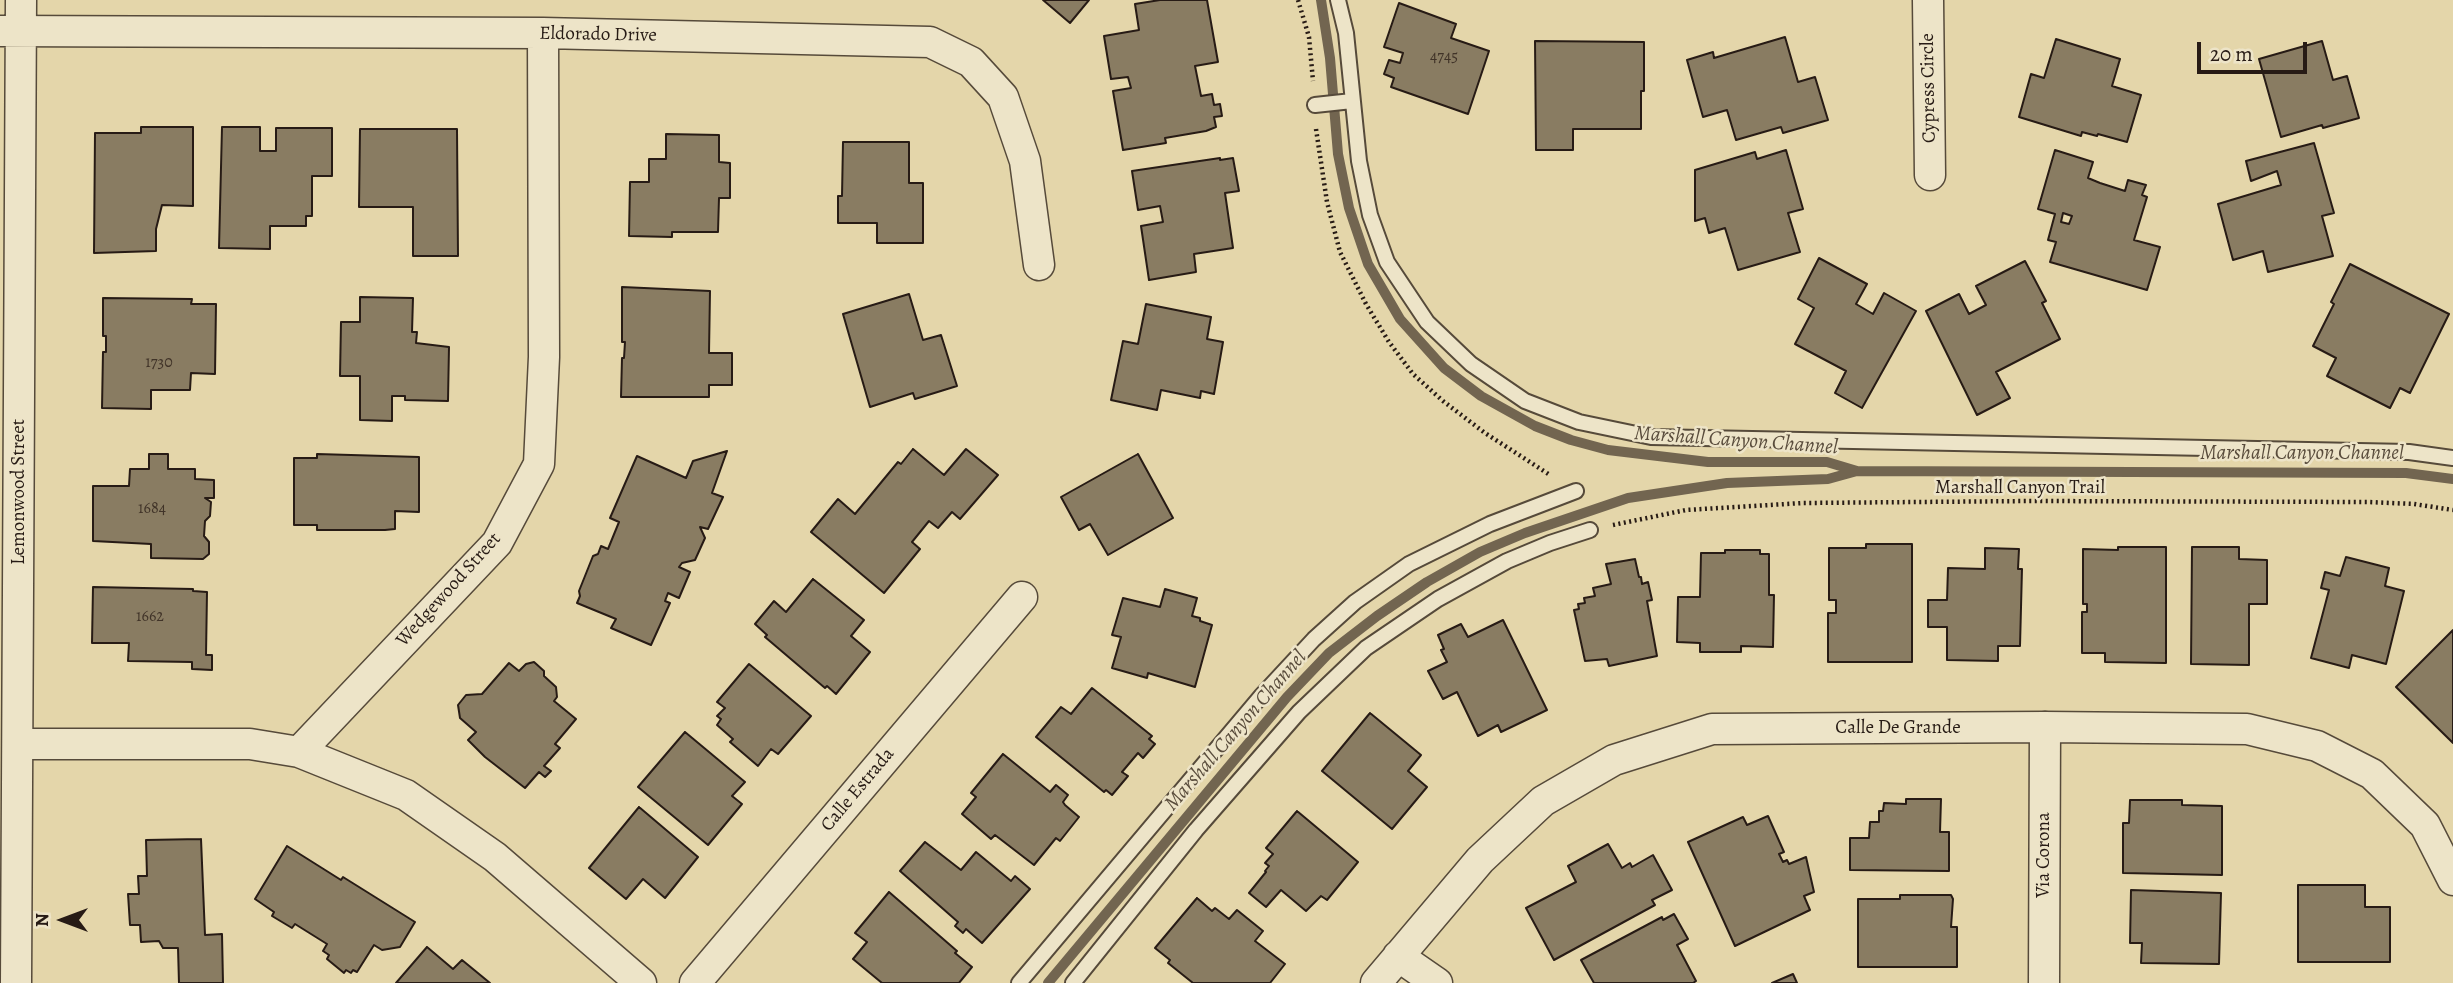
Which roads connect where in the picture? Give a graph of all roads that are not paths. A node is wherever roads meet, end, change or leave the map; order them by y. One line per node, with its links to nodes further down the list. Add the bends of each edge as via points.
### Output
1 (21, 0): 4 (street, Lemonwood Street)
2 (1338, 0): 6 (lane)
3 (1928, 0): 8 (street, Cypress Circle)
4 (10, 31): 5 (street, Eldorado Drive); 15 (street, Lemonwood Street)
5 (542, 33): 9 (street, Eldorado Drive, via 930,42 971,62 1003,97 1025,161); 16 (street, Wedgewood Street, via 544,357 539,464 496,543)
6 (1352, 102): 7 (lane); 10 (lane, via 1370,215 1387,262 1427,322 1471,364 1525,401 1579,422 1651,437 2409,452)
7 (1315, 105)
8 (1930, 175)
9 (1039, 265)
10 (2453, 458)
11 (1576, 491): 22 (lane, via 1490,524 1409,564 1355,602 1262,695)
12 (1590, 530): 23 (lane, via 1507,561 1438,599 1366,648 1299,712 1196,830)
13 (1022, 597): 21 (street, Calle Estrada)
14 (2045, 727): 17 (street, Calle De Grande, via 2247,729 2317,746 2372,774 2425,825); 18 (street, Calle De Grande, via 1712,729 1614,760 1543,801 1480,860); 26 (street, Via Corona)
15 (18, 744): 16 (street, via 250,744); 19 (street, Lemonwood Street)
16 (299, 752): 20 (street, via 406,795 495,857)
17 (2453, 880)
18 (1398, 956): 24 (street, Calle De Grande); 25 (street)
19 (16, 983)
20 (641, 983)
21 (695, 983)
22 (1019, 983)
23 (1073, 983)
24 (1376, 983)
25 (1437, 983)
26 (2043, 983)

